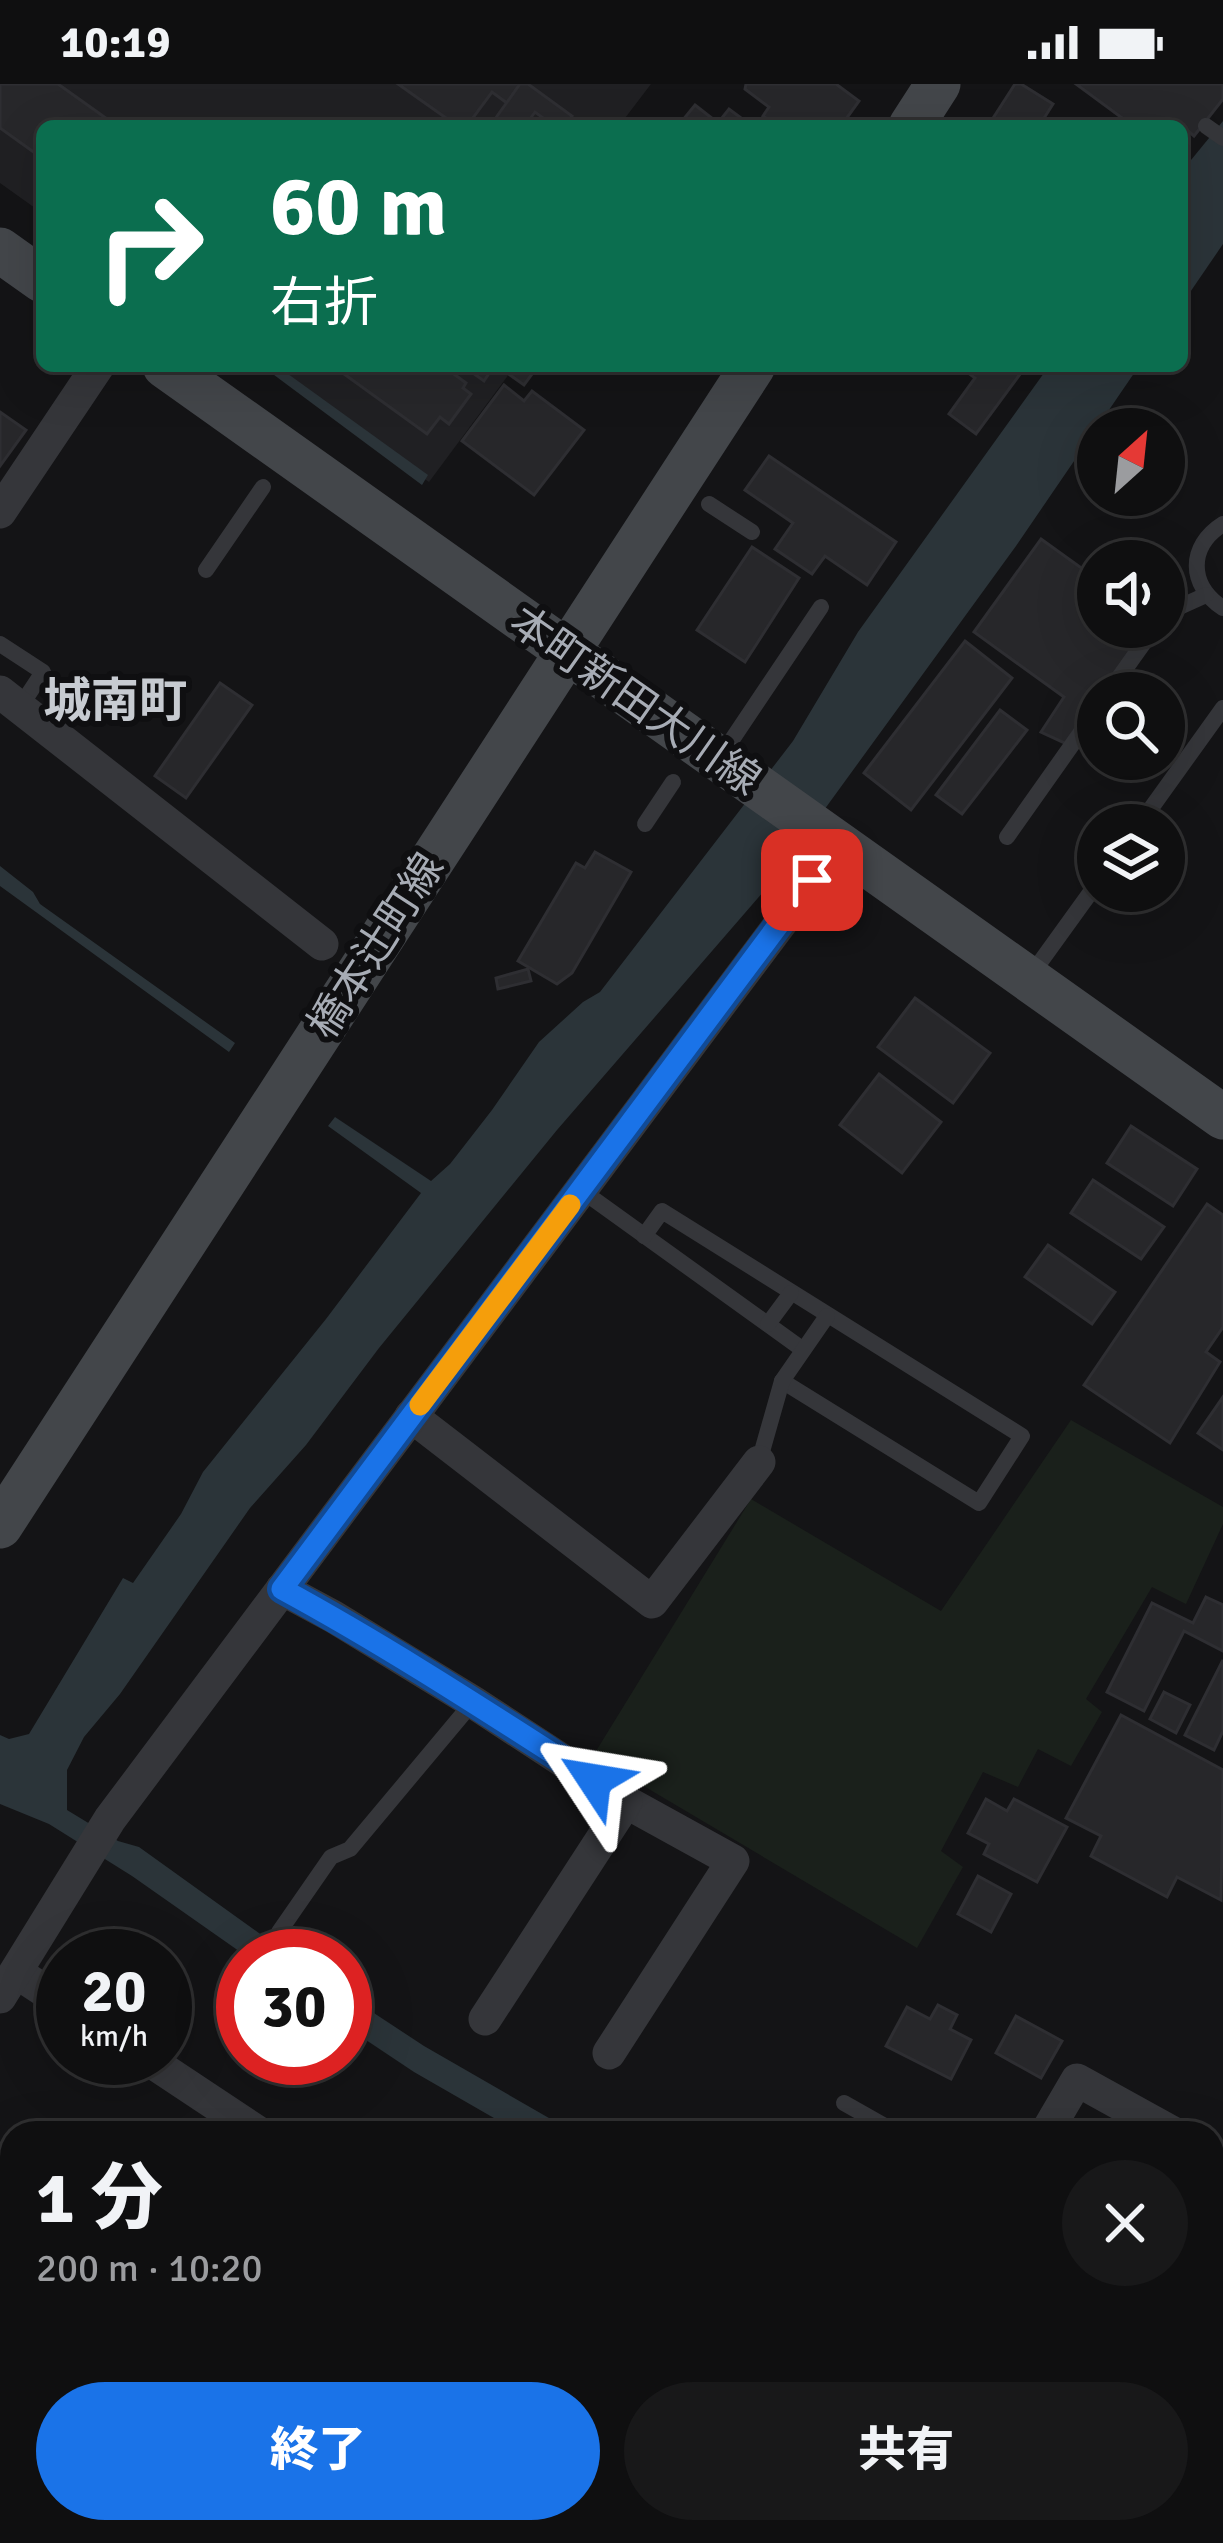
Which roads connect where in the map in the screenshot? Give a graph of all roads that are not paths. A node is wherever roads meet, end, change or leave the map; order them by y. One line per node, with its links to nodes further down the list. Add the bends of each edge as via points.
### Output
1 (938, 84): 2 (main road)
2 (914, 120)
3 (0, 250): 4 (main road)
4 (36, 276)
5 (94, 372): 10 (street)
6 (173, 372): 19 (main road, 本町新田大川線)
7 (749, 372): 19 (main road, 橋本辻町線)
8 (263, 487): 13 (lane)
9 (709, 504): 12 (lane)
10 (0, 512)
11 (1223, 524): 14 (lane, via 1199,550)
12 (752, 532)
13 (206, 570)
14 (1206, 595): 15 (lane); 17 (lane)
15 (1185, 604)
16 (821, 607): 23 (lane)
17 (1223, 608)
18 (0, 644): 20 (lane, via 43,672)
19 (566, 651): 23 (main road, 本町新田大川線); 42 (main road, 橋本辻町線)
20 (10, 700): 30 (street)
21 (1223, 708): 25 (lane)
22 (1077, 738): 27 (lane)
23 (732, 770): 31 (main road, 本町新田大川線)
24 (673, 782): 26 (lane)
25 (1154, 804)
26 (644, 824)
27 (1007, 837)
28 (812, 880): 33 (street)
29 (1077, 911): 31 (lane)
30 (322, 944)
31 (1028, 979): 32 (main road, 本町新田大川線)
32 (1223, 1117)
33 (580, 1190): 34 (lane); 40 (street)
34 (644, 1236): 35 (lane, via 662,1211); 37 (lane)
35 (791, 1293): 36 (lane); 37 (lane)
36 (827, 1316): 38 (lane); 39 (lane, via 1022,1436 979,1503)
37 (768, 1324): 38 (lane)
38 (802, 1348): 39 (lane)
39 (782, 1382): 41 (lane)
40 (411, 1416): 41 (street, via 652,1602); 43 (street)
41 (759, 1462)
42 (0, 1526)
43 (282, 1589): 44 (street); 47 (street, via 110,1820)
44 (473, 1702): 45 (street); 46 (lane, via 350,1849 331,1857)
45 (626, 1802): 48 (street); 49 (street, via 733,1861)
46 (281, 1929)
47 (8, 1984)
48 (485, 2019)
49 (609, 2053)
50 (187, 2085): 52 (street)
51 (844, 2103): 53 (lane)
52 (241, 2121)
53 (876, 2121)
54 (1053, 2121): 55 (street, via 1077,2080)
55 (1151, 2121)

